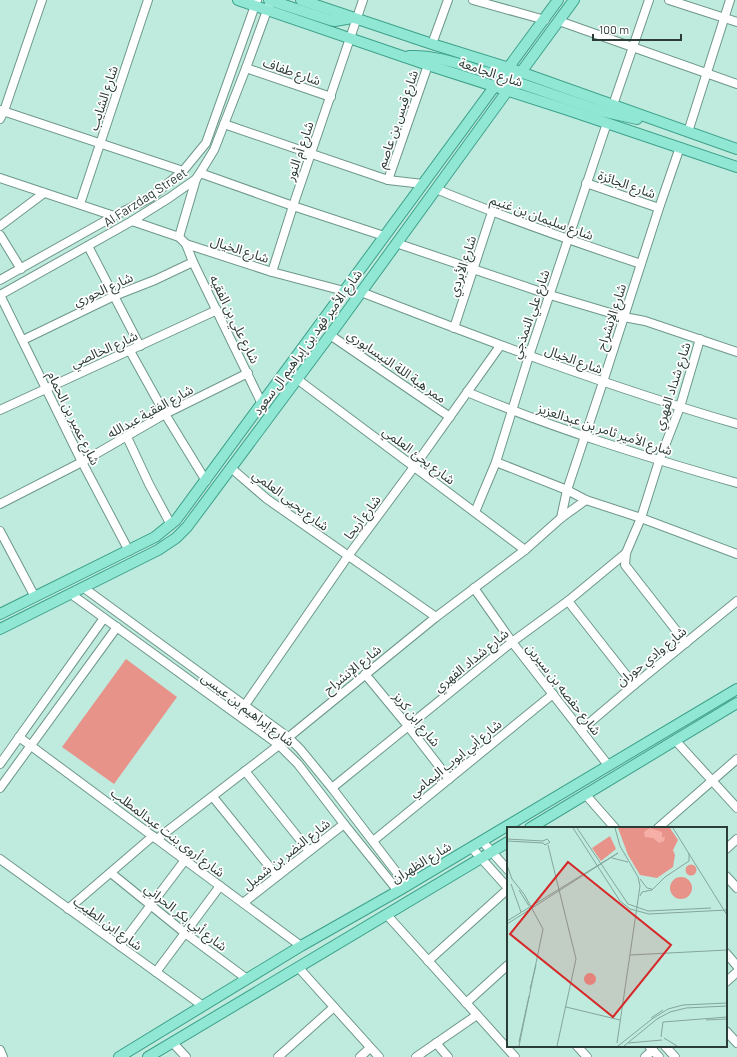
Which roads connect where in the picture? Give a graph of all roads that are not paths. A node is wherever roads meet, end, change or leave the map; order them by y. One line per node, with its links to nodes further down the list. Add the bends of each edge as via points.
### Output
1 (42, 0): 34 (street)
2 (148, 0): 40 (street, شارع الشايب)
3 (238, 0): 13 (main road, شارع الجامعة)
4 (301, 0): 15 (main road, شارع الجامعة)
5 (363, 0): 15 (street)
6 (448, 0): 21 (street)
7 (473, 0): 17 (street)
8 (558, 0): 17 (main road, شارع الأمير فهد بن إبراهيم ال سعود)
9 (574, 0): 18 (main road, شارع الأمير فهد بن إبراهيم ال سعود)
10 (649, 0): 22 (street)
11 (669, 0): 16 (street)
12 (730, 0): 16 (street)
13 (256, 3): 14 (main road, شارع الجامعة); 45 (street, Al Farzdaq Street, via 206,143)
14 (269, 3): 15 (main road, via 335,21); 20 (main road, شارع الجامعة); 25 (street, Al Farzdaq Street)
15 (354, 18): 20 (street, شارع أم النور); 21 (main road, شارع الجامعة)
16 (724, 18): 19 (street); 28 (street)
17 (545, 20): 26 (main road, شارع الأمير فهد بن إبراهيم ال سعود)
18 (559, 22): 22 (street); 27 (main road, شارع الأمير فهد بن إبراهيم ال سعود)
19 (737, 22)
20 (350, 39): 23 (main road, شارع الجامعة); 32 (street, شارع أم النور)
21 (432, 44): 26 (main road, شارع الجامعة)
22 (633, 47): 28 (street); 33 (street)
23 (403, 57): 24 (main road, شارع الجامعة); 26 (main road, via 431,56 493,74)
24 (428, 65): 30 (main road, شارع الجامعة); 48 (street, شارع قيس بن عاصم)
25 (246, 68): 32 (street, شارع طفاف); 38 (street, Al Farzdaq Street)
26 (506, 72): 27 (main road, شارع الجامعة); 30 (main road, شارع الأمير فهد بن إبراهيم ال سعود)
27 (521, 72): 31 (main road, شارع الأمير فهد بن إبراهيم ال سعود); 33 (main road, شارع الجامعة)
28 (707, 73): 29 (street); 39 (street)
29 (737, 84)
30 (496, 86): 31 (main road, شارع الجامعة); 50 (main road, شارع الأمير فهد بن إبراهيم ال سعود)
31 (510, 87): 36 (main road, via 522,84 610,114); 37 (main road, شارع الجامعة); 51 (main road, شارع الأمير فهد بن إبراهيم ال سعود)
32 (331, 97): 43 (street, شارع أم النور)
33 (613, 105): 36 (main road, شارع الجامعة)
34 (2, 110): 35 (street); 40 (street)
35 (0, 119)
36 (653, 120): 39 (main road, شارع الجامعة)
37 (606, 123): 41 (main road, شارع الجامعة); 49 (street, شارع علي النمذجي)
38 (224, 124): 43 (street); 46 (street, Al Farzdaq Street, via 214,150)
39 (688, 132): 42 (main road, شارع الجامعة)
40 (100, 143): 45 (street); 53 (street, شارع الشايب)
41 (680, 147): 44 (main road, شارع الجامعة); 55 (street, شارع الإنشراح)
42 (737, 149)
43 (312, 154): 48 (street); 54 (street, شارع أم النور)
44 (737, 167)
45 (183, 171): 57 (street, Al Farzdaq Street, via 150,198)
46 (198, 176): 54 (street); 58 (street, Al Farzdaq Street); 62 (street)
47 (0, 178): 52 (street)
48 (388, 180): 50 (street)
49 (586, 182): 55 (street, شارع الجائزة); 63 (street, شارع علي النمذجي)
50 (423, 184): 61 (main road, شارع الأمير فهد بن إبراهيم ال سعود)
51 (436, 189): 56 (street, شارع سليمان بن غنيم); 64 (main road, شارع الأمير فهد بن إبراهيم ال سعود)
52 (44, 194): 53 (street); 59 (street)
53 (80, 204): 57 (street)
54 (293, 206): 61 (street); 71 (street, شارع أم النور)
55 (659, 208): 68 (street, شارع الإنشراح)
56 (492, 212): 63 (street, شارع سليمان بن غنيم); 70 (street, شارع الأبردي)
57 (114, 216): 69 (street, Al Farzdaq Street)
58 (132, 221): 62 (street, شارع الخيال); 66 (street, Al Farzdaq Street)
59 (0, 226)
60 (0, 235): 69 (street)
61 (384, 236): 73 (main road, شارع الأمير فهد بن إبراهيم ال سعود)
62 (179, 237): 65 (street, شارع الخيال)
63 (568, 240): 68 (street, شارع سليمان بن غنيم); 76 (street, شارع علي النمذجي)
64 (396, 243): 70 (street); 74 (main road, شارع الأمير فهد بن إبراهيم ال سعود)
65 (186, 244): 67 (street, شارع علي بن الفقيه); 71 (street, شارع الخيال)
66 (88, 246): 75 (street, Al Farzdaq Street); 77 (street)
67 (193, 262): 77 (street, شارع الحوري); 78 (street, شارع علي بن الفقيه)
68 (642, 264): 79 (street, شارع الإنشراح)
69 (21, 269): 72 (street, Al Farzdaq Street)
70 (473, 270): 76 (street); 80 (street, شارع الأبردي)
71 (272, 272): 73 (street, شارع الخيال)
72 (0, 280)
73 (344, 292): 94 (main road, شارع الأمير فهد بن إبراهيم ال سعود)
74 (361, 292): 80 (street, شارع الخيال); 81 (main road, شارع الأمير فهد بن إبراهيم ال سعود)
75 (0, 295): 83 (street, شارع عمير بن الحمام)
76 (550, 295): 79 (street); 88 (street, شارع علي النمذجي)
77 (114, 296): 83 (street, شارع الحوري); 84 (street)
78 (217, 310): 84 (street, شارع الخالصي); 89 (street, شارع علي بن الفقيه)
79 (624, 317): 82 (street); 91 (street, شارع الإنشراح)
80 (454, 328): 85 (street, شارع الخيال)
81 (330, 335): 90 (main road, شارع الأمير فهد بن إبراهيم ال سعود); 99 (street, ممر هبة اللة النيسابوري)
82 (700, 339): 87 (street); 95 (street, شارع شداد الفهري)
83 (23, 340): 92 (street, شارع عمير بن الحمام)
84 (140, 346): 86 (street, شارع الخالصي)
85 (500, 346): 88 (street, شارع الخيال); 93 (street, شارع أريحا)
86 (130, 351): 92 (street, شارع الخالصي); 98 (street)
87 (737, 352)
88 (529, 356): 91 (street, شارع الخيال); 97 (street, شارع علي النمذجي)
89 (248, 373): 94 (street, شارع علي بن الفقيه); 98 (street, شارع الفقية عبدالله)
90 (297, 379): 106 (street, شارع يحئ العلمي); 107 (main road, شارع الأمير فهد بن إبراهيم ال سعود)
91 (603, 382): 95 (street, شارع الخيال); 101 (street, شارع الإنشراح)
92 (46, 388): 96 (street, شارع الخالصي); 104 (street, شارع عمير بن الحمام)
93 (467, 392): 97 (street, شارع الأمير ثامر بن عبدالعزيز); 99 (street, شارع أريحا)
94 (262, 404): 108 (main road, شارع الأمير فهد بن إبراهيم ال سعود)
95 (680, 407): 100 (street, شارع الخيال); 103 (street, شارع شداد الفهري)
96 (0, 410)
97 (511, 410): 101 (street, شارع الأمير ثامر بن عبدالعزيز); 105 (street, شارع علي النمذجي)
98 (164, 414): 102 (street, شارع الفقية عبدالله); 108 (street)
99 (450, 417): 106 (street, شارع أريحا)
100 (737, 424)
101 (585, 436): 103 (street, شارع الأمير ثامر بن عبدالعزيز); 110 (street, شارع الإنشراح)
102 (127, 437): 104 (street, شارع الفقية عبدالله); 116 (street)
103 (659, 461): 109 (street, شارع الأمير ثامر بن عبدالعزيز); 115 (street, شارع شداد الفهري)
104 (82, 462): 112 (street, شارع الفقية عبدالله); 119 (street, شارع عمير بن الحمام)
105 (496, 462): 110 (street); 113 (street, شارع علي النمذجي)
106 (414, 467): 113 (street, شارع يحئ العلمي); 122 (street, شارع أريحا)
107 (231, 468): 122 (street, شارع يحيى العلمي, via 267,499); 123 (main road, شارع الأمير فهد بن إبراهيم ال سعود, via 176,538)
108 (206, 481): 116 (main road, شارع الأمير فهد بن إبراهيم ال سعود)
109 (737, 483)
110 (567, 490): 111 (street); 114 (street, شارع الإنشراح)
111 (586, 500): 114 (street, شارع الإنشراح); 115 (street)
112 (0, 504)
113 (475, 512): 118 (street, شارع يحئ العلمي)
114 (561, 518): 118 (street, شارع الإنشراح)
115 (641, 518): 120 (street, شارع شداد الفهري); 121 (street)
116 (171, 525): 119 (main road, شارع الأمير فهد بن إبراهيم ال سعود)
117 (0, 532): 126 (street)
118 (525, 550): 124 (street, شارع الإنشراح)
119 (129, 551): 126 (main road, شارع الأمير فهد بن إبراهيم ال سعود)
120 (626, 553): 127 (street, شارع شداد الفهري); 135 (street, شارع شداد الفهري, via 625,565)
121 (737, 554)
122 (348, 556): 130 (street, شارع يحيى العلمي); 141 (street, شارع أريحا)
123 (84, 588): 125 (main road, شارع الأمير فهد بن إبراهيم ال سعود); 141 (street)
124 (474, 588): 130 (street, شارع الإنشراح); 134 (street, شارع حفصه بن سيرين)
125 (71, 594): 131 (street, شارع إبراهيم بن عيسى); 133 (main road, شارع الأمير فهد بن إبراهيم ال سعود)
126 (35, 597): 129 (main road, شارع الأمير فهد بن إبراهيم ال سعود)
127 (568, 601): 134 (street, شارع شداد الفهري); 137 (street)
128 (737, 602): 135 (street, شارع وادي حوران)
129 (0, 614)
130 (436, 617): 136 (street, شارع الإنشراح)
131 (104, 618): 132 (street, شارع إبراهيم بن عيسى); 144 (street)
132 (117, 627): 147 (street); 148 (street, شارع إبراهيم بن عيسى)
133 (0, 630)
134 (512, 642): 139 (street, شارع حفصه بن سيرين); 142 (street, شارع شداد الفهري)
135 (686, 643): 137 (street, شارع وادي حوران)
136 (365, 674): 142 (street, شارع ابن كريز); 145 (street, شارع الإنشراح)
137 (634, 684): 143 (street, شارع وادي حوران)
138 (737, 689): 151 (main road, شارع الظهران)
139 (553, 694): 143 (street, شارع حفصه بن سيرين); 155 (street, شارع أبي ايوب اليمامي)
140 (737, 703): 146 (main road)
141 (245, 705): 145 (street)
142 (408, 726): 155 (street, شارع ابن كريز); 158 (street, شارع شداد الفهري)
143 (581, 730): 151 (street, شارع حفصه بن سيرين)
144 (19, 737): 147 (street, شارع أروى بنت عبدالمطلب); 150 (street)
145 (288, 737): 148 (street, شارع الإنشراح); 158 (street)
146 (676, 740): 156 (street); 159 (main road)
147 (31, 745): 154 (street); 166 (street, شارع أروى بنت عبدالمطلب)
148 (279, 745): 152 (street, شارع الإنشراح); 162 (street, شارع إبراهيم بن عيسى, via 298,764)
149 (737, 759): 156 (street)
150 (0, 764)
151 (608, 765): 169 (main road, شارع الظهران)
152 (245, 771): 160 (street, شارع الإنشراح); 173 (street)
153 (0, 773): 154 (street)
154 (7, 778): 157 (street)
155 (449, 779): 168 (street, شارع أبي ايوب اليمامي)
156 (712, 780): 161 (street); 165 (street)
157 (0, 788)
158 (332, 788): 168 (street)
159 (585, 794): 163 (main road); 164 (street)
160 (213, 797): 166 (street, شارع الإنشراح); 180 (street)
161 (737, 808)
162 (344, 824): 173 (street, شارع النضر بن شميل); 184 (street, شارع إبراهيم بن عيسى)
163 (532, 827)
164 (613, 827)
165 (659, 827)
166 (155, 837): 177 (street, شارع أروى بنت عبدالمطلب); 179 (street, شارع الإنشراح)
167 (737, 839): 172 (street)
168 (373, 841): 184 (street)
169 (482, 841): 171 (main road, شارع الظهران); 174 (street)
170 (507, 843): 174 (main road)
171 (471, 847): 175 (street); 184 (main road, شارع الظهران)
172 (727, 848)
173 (309, 851): 180 (street, شارع النضر بن شميل)
174 (492, 852): 175 (main road); 178 (street)
175 (481, 858): 183 (street); 190 (main road)
176 (0, 859): 189 (street, شارع ابن الطيب)
177 (185, 860): 182 (street, شارع أروى بنت عبدالمطلب); 188 (street)
178 (507, 869)
179 (111, 873): 188 (street, شارع أبي بكر الحراني); 189 (street, شارع الإنشراح)
180 (277, 876): 187 (street, شارع النضر بن شميل)
181 (727, 877): 185 (street)
182 (220, 886): 187 (street, شارع أروى بنت عبدالمطلب); 191 (street)
183 (507, 887)
184 (402, 888): 193 (main road, شارع الظهران)
185 (737, 888)
186 (507, 889): 195 (street)
187 (243, 903): 193 (street, شارع أروى بنت عبدالمطلب)
188 (151, 906): 191 (street, شارع أبي بكر الحراني); 192 (street)
189 (68, 909): 192 (street, شارع ابن الطيب)
190 (387, 915): 195 (street); 198 (main road)
191 (185, 933): 199 (street); 201 (street, شارع أبي بكر الحراني)
192 (120, 946): 199 (street, شارع ابن الطيب)
193 (301, 946): 201 (main road, شارع الظهران)
194 (727, 955): 197 (street)
195 (428, 961): 203 (street)
196 (507, 966): 203 (street)
197 (737, 966)
198 (298, 967): 205 (street); 208 (main road)
199 (156, 972): 204 (street, شارع ابن الطيب)
200 (737, 972): 202 (street)
201 (247, 980): 204 (main road, شارع الظهران)
202 (727, 981)
203 (466, 1003): 206 (street)
204 (203, 1006): 219 (main road, شارع الظهران)
205 (334, 1007): 215 (street); 222 (street)
206 (477, 1015): 209 (street); 211 (street)
207 (727, 1032): 210 (street)
208 (172, 1042): 220 (main road); 221 (street)
209 (436, 1043): 225 (street); 226 (street)
210 (737, 1043)
211 (507, 1045)
212 (508, 1047): 227 (street)
213 (578, 1047): 228 (street)
214 (666, 1047): 231 (street)
215 (370, 1048): 223 (street); 224 (street)
216 (651, 1048): 229 (street); 230 (street)
217 (0, 1050): 218 (street)
218 (4, 1057)
219 (119, 1057)
220 (148, 1057)
221 (186, 1057)
222 (278, 1057)
223 (360, 1057)
224 (379, 1057)
225 (416, 1057)
226 (448, 1057)
227 (515, 1057)
228 (587, 1057)
229 (645, 1057)
230 (659, 1057)
231 (675, 1057)

